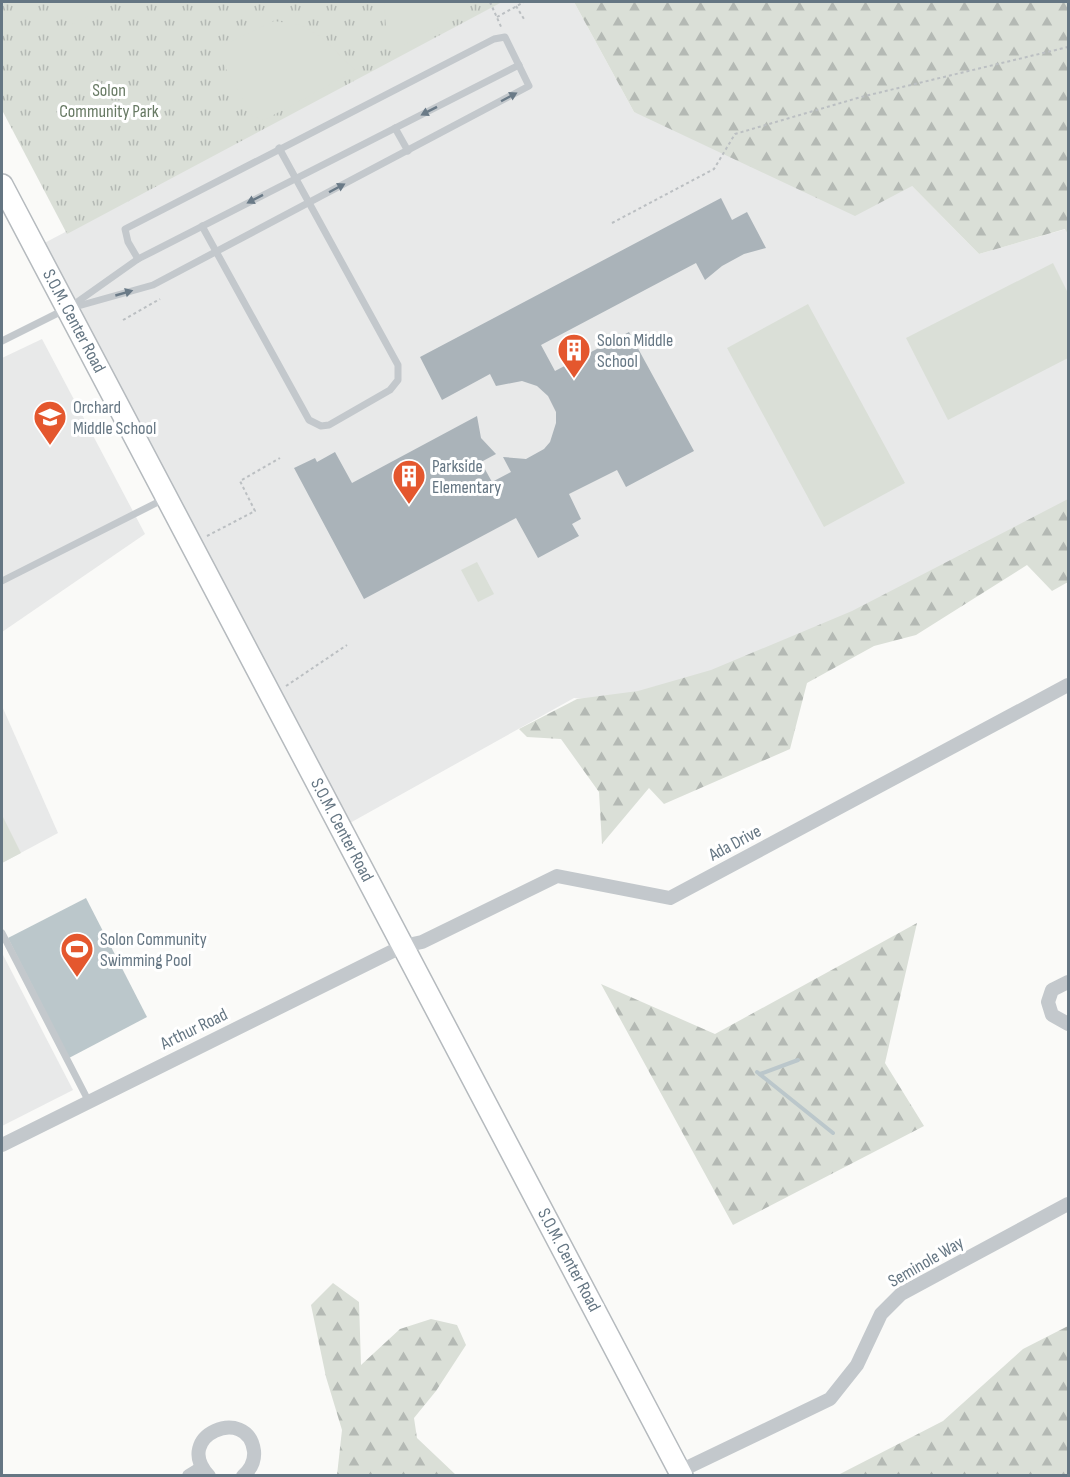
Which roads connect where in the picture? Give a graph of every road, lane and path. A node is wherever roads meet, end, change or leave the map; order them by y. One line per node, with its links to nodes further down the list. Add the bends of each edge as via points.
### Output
1 (490, 2): 4 (path)
2 (524, 2): 3 (path)
3 (516, 6): 4 (path); 5 (path)
4 (497, 17): 6 (path)
5 (524, 19)
6 (505, 37): 8 (lane); 10 (lane, via 494,39)
7 (1068, 47): 15 (path, via 872,94 735,134 714,169)
8 (519, 65): 9 (lane, one-way to 9); 11 (lane, one-way to 8, via 529,86)
9 (395, 128): 11 (lane); 12 (lane)
10 (279, 148): 12 (lane); 18 (lane, via 124,230)
11 (408, 151): 14 (lane, one-way to 11)
12 (295, 179): 14 (lane); 16 (lane, one-way to 16)
13 (2, 185): 20 (main road, S.O.M. Center Road)
14 (308, 203): 17 (lane); 17 (lane, via 398,365 398,380 390,390 329,425 309,420)
15 (612, 223)
16 (202, 226): 17 (lane); 18 (lane)
17 (217, 251): 20 (lane, one-way to 17, via 153,285)
18 (138, 259): 20 (lane)
19 (160, 299): 21 (path)
20 (68, 308): 22 (lane); 24 (main road, S.O.M. Center Road)
21 (123, 320)
22 (2, 341)
23 (280, 458): 25 (path, via 240,481 255,511)
24 (167, 498): 26 (lane); 31 (main road, S.O.M. Center Road)
25 (207, 536)
26 (4, 579)
27 (347, 645): 29 (path)
28 (1068, 685): 31 (street, Ada Drive, via 670,898 556,876 422,942)
29 (286, 686)
30 (2, 933): 34 (lane)
31 (403, 946): 34 (street, Arthur Road); 38 (main road, S.O.M. Center Road)
32 (1068, 982): 33 (street, via 1052,990 1048,1002 1052,1015)
33 (1068, 1024)
34 (89, 1102): 35 (street, Arthur Road)
35 (2, 1145)
36 (1068, 1204): 38 (street, Seminole Way, via 901,1294 881,1314 857,1365 830,1399)
37 (206, 1472): 39 (street); 40 (street, via 199,1452 205,1437 219,1428 235,1428 249,1438 253,1447 252,1464)
38 (681, 1473)
39 (189, 1476)
40 (243, 1476)

